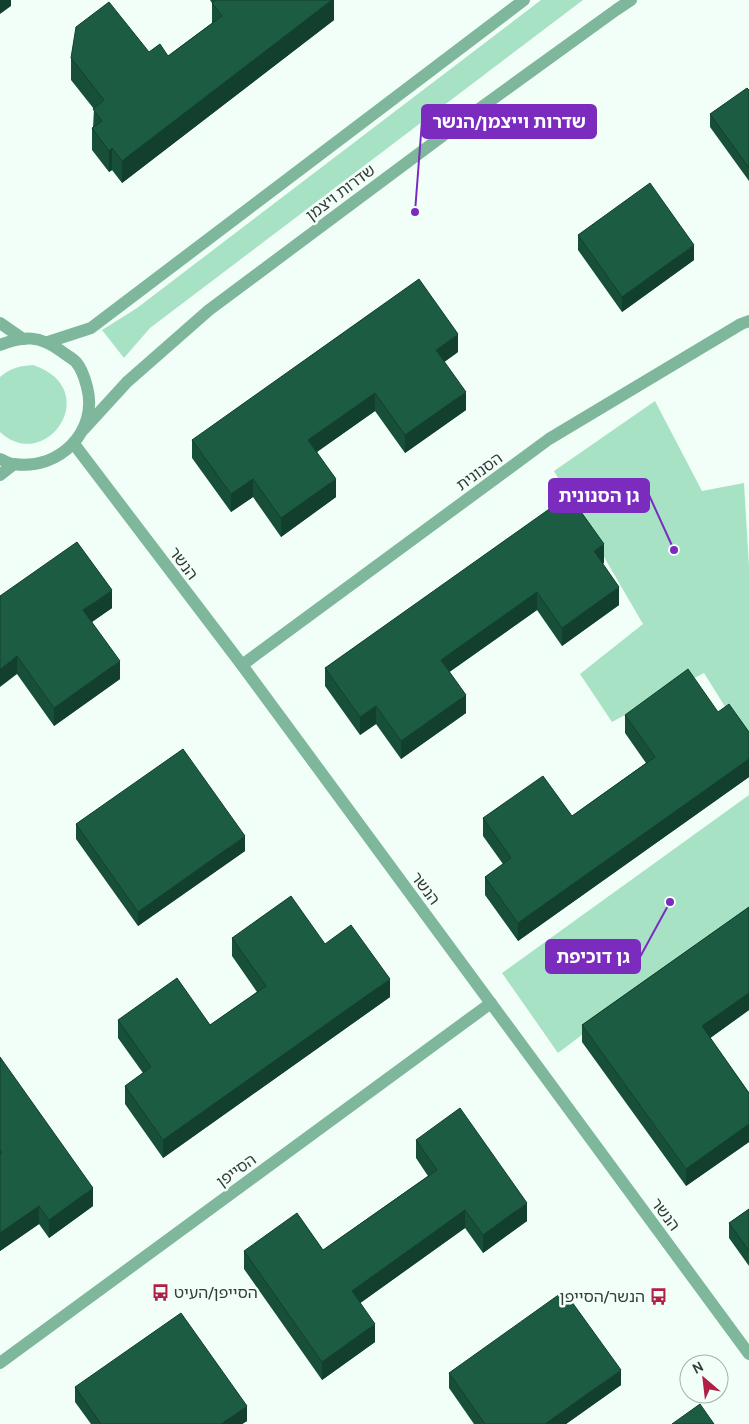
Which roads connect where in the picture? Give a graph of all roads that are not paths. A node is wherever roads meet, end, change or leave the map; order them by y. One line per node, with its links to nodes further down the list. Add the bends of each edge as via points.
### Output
1 (524, 0): 6 (street, via 92,328)
2 (631, 0): 8 (street, שדרות ויצמן, via 209,310 127,382)
3 (749, 322): 13 (street, הסנונית, via 549,439)
4 (0, 323): 5 (street)
5 (23, 339): 6 (street); 7 (street)
6 (48, 342): 8 (street, via 76,362 85,378 89,412)
7 (0, 345)
8 (84, 430): 9 (street, שדרות ויצמן)
9 (74, 444): 11 (street, שדרות ויצמן, via 56,458 36,465); 13 (street, הנשר)
10 (0, 460): 11 (street, שדרות ויצמן)
11 (14, 464): 12 (street)
12 (0, 475)
13 (242, 665): 14 (street, הנשר)
14 (491, 1003): 15 (street, הנשר); 16 (street, הסייפן)
15 (749, 1354)
16 (0, 1363)

